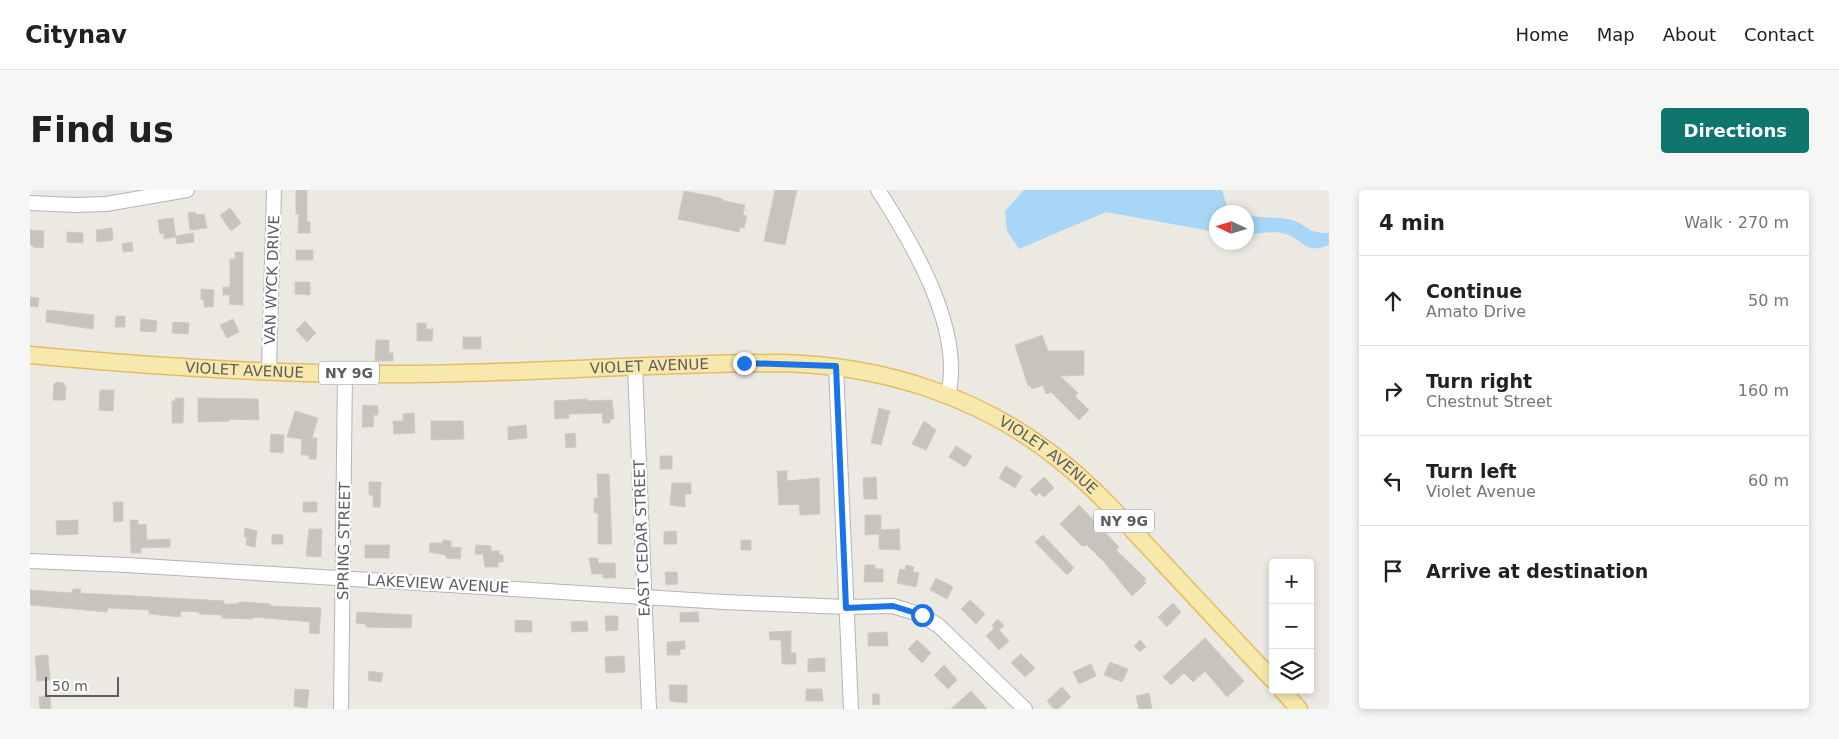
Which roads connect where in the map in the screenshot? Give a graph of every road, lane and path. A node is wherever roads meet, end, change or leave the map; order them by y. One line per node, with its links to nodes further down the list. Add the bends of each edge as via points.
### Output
1 (187, 190): 4 (street, via 106,204)
2 (274, 190): 8 (street, VAN WYCK DRIVE)
3 (878, 190): 10 (street, via 910,244 944,322 953,362)
4 (30, 203)
5 (30, 355): 8 (main road, VIOLET AVENUE / NY 9G, via 112,363)
6 (634, 366): 7 (main road, VIOLET AVENUE / NY 9G, via 784,363); 9 (main road, VIOLET AVENUE / NY 9G, via 413,374); 13 (street, EAST CEDAR STREET)
7 (836, 366): 10 (main road, VIOLET AVENUE / NY 9G, via 892,377); 14 (street)
8 (269, 370): 9 (main road, VIOLET AVENUE / NY 9G)
9 (345, 373): 12 (street, SPRING STREET)
10 (948, 395): 15 (main road, VIOLET AVENUE / NY 9G, via 990,414 1023,434 1081,478)
11 (30, 561): 12 (street, LAKEVIEW AVENUE)
12 (344, 578): 13 (street, LAKEVIEW AVENUE); 17 (street, SPRING STREET)
13 (644, 596): 14 (street, LAKEVIEW AVENUE); 18 (street, EAST CEDAR STREET)
14 (846, 608): 19 (street); 20 (street, LAKEVIEW AVENUE, via 893,606 922,615 939,626)
15 (1269, 676)
16 (1286, 694): 21 (main road)
17 (341, 709)
18 (649, 709)
19 (851, 709)
20 (1025, 709)
21 (1299, 709)

